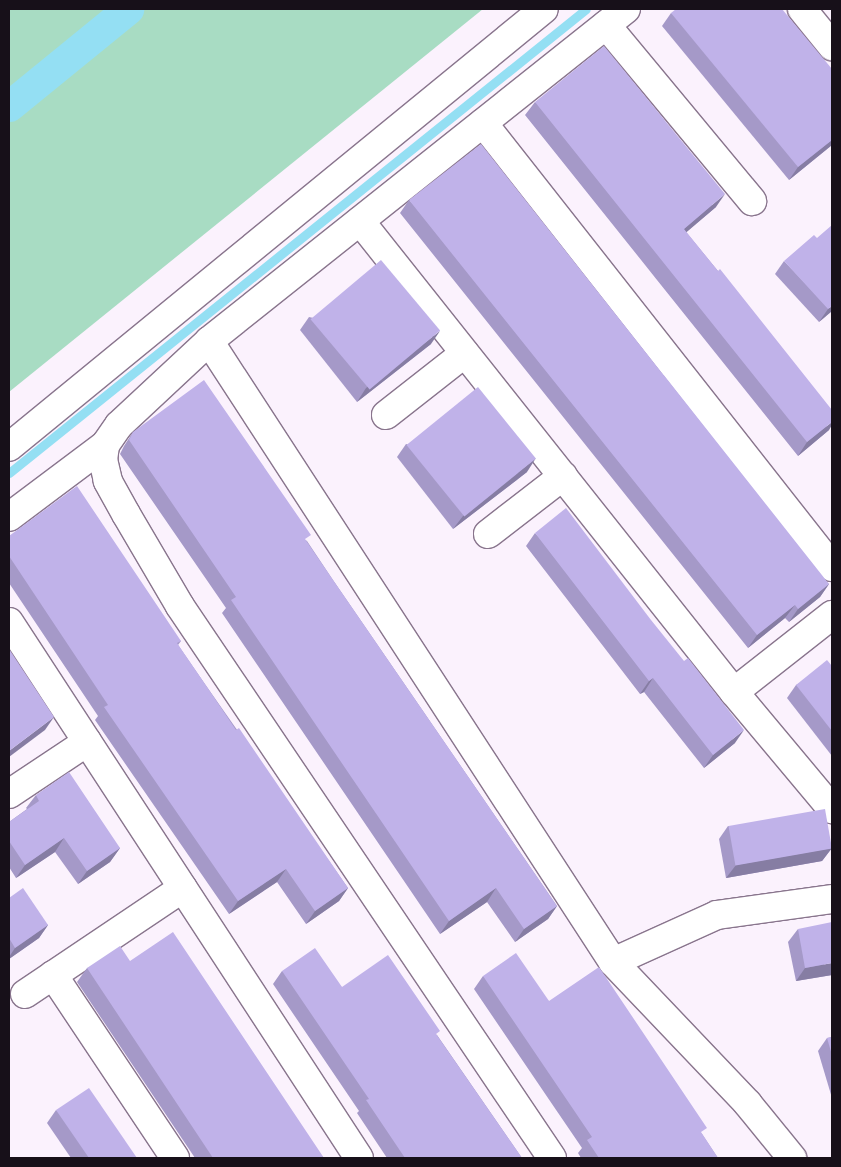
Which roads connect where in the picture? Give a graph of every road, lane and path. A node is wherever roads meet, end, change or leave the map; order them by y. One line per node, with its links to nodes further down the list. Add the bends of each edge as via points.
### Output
1 (544, 9): 12 (street)
2 (802, 9): 4 (street)
3 (616, 17): 5 (street); 6 (street)
4 (832, 46)
5 (483, 122): 7 (street); 16 (street)
6 (752, 201)
7 (360, 221): 8 (street); 9 (street)
8 (209, 341): 11 (street, via 119,425); 25 (street)
9 (465, 353): 10 (street); 13 (street)
10 (386, 415)
11 (105, 445): 14 (street); 30 (street, via 103,460 108,481 180,606)
12 (9, 447)
13 (563, 476): 15 (street); 19 (street)
14 (9, 517)
15 (488, 534)
16 (832, 567)
17 (832, 615): 19 (street)
18 (9, 622): 20 (street)
19 (734, 692): 22 (street)
20 (87, 742): 21 (street); 23 (street)
21 (9, 794)
22 (832, 809)
23 (183, 888): 26 (street); 29 (street)
24 (832, 899): 25 (street, via 717,915)
25 (613, 962): 31 (street, via 748,1104)
26 (53, 975): 27 (street); 28 (street)
27 (25, 994)
28 (174, 1158)
29 (359, 1158)
30 (552, 1158)
31 (792, 1158)

